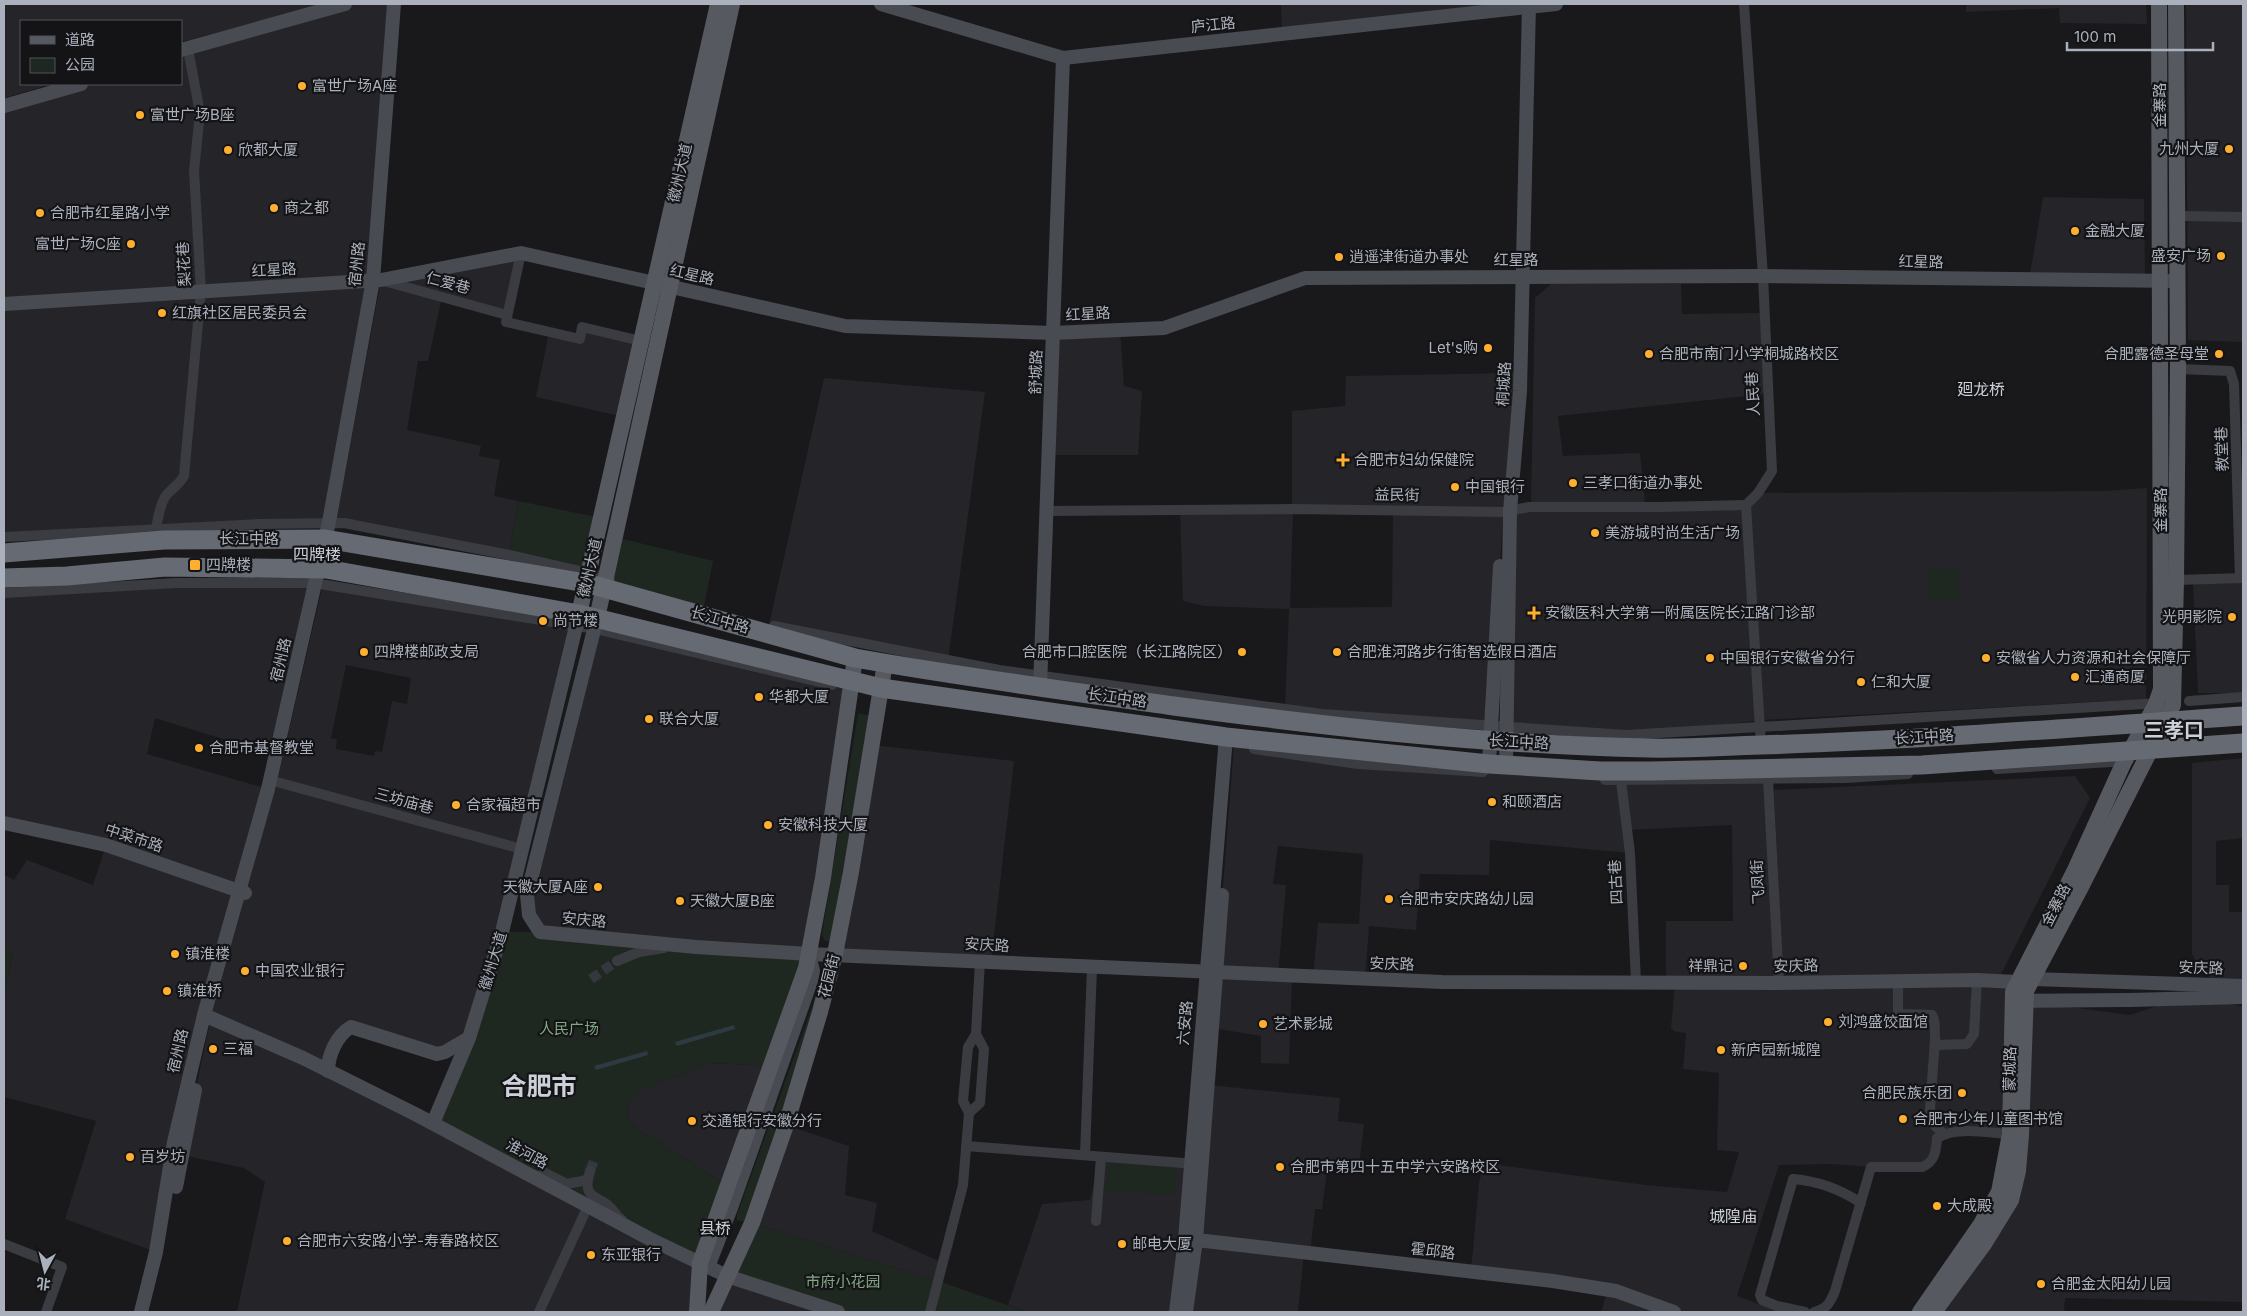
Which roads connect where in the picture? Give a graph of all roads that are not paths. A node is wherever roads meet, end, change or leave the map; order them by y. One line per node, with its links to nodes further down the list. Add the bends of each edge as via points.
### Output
1 (345, 4): 12 (street)
2 (394, 4): 21 (street, 宿州路)
3 (400, 4): 21 (street, 宿州路)
4 (718, 4): 24 (main road, 徽州大道)
5 (732, 4): 24 (main road, 徽州大道)
6 (881, 4): 13 (street, 庐江路)
7 (1556, 4): 11 (street, 庐江路)
8 (1744, 4): 20 (street, 人民巷)
9 (2159, 4): 22 (main road, 金寨路)
10 (2176, 4): 23 (main road, 金寨路)
11 (1526, 5): 13 (street, 庐江路); 19 (street, 桐城路)
12 (184, 49): 25 (street, 梨花巷, via 200,112 194,171)
13 (1063, 58): 28 (street, 舒城路)
14 (78, 85): 15 (street)
15 (4, 106)
16 (2184, 216): 17 (street)
17 (2243, 217)
18 (522, 253): 21 (street, 红星路); 24 (street, 红星路); 27 (street)
19 (1521, 276): 20 (street, 红星路); 28 (street, 红星路, via 1305,278 1164,328); 33 (street, 桐城路)
20 (1763, 276): 22 (street, 红星路); 31 (street, 人民巷, via 1772,471)
21 (377, 280): 25 (street, 红星路); 27 (street, 仁爱巷); 35 (street, 宿州路)
22 (2161, 281): 23 (street, 红星路); 53 (main road, 金寨路)
23 (2178, 281): 30 (main road, 金寨路)
24 (662, 285): 28 (street, 红星路, via 845,326); 29 (main road, 徽州大道); 42 (main road, 徽州大道)
25 (201, 290): 26 (street, 红星路); 34 (street, 梨花巷, via 184,476 166,496)
26 (4, 304)
27 (508, 315): 29 (street, via 506,322 580,339 582,327)
28 (1053, 332): 32 (street, 舒城路)
29 (641, 341): 42 (main road, 徽州大道)
30 (2178, 369): 40 (street, 教堂巷, via 2230,371 2234,384); 41 (main road, 金寨路)
31 (1746, 505): 33 (street, 益民街, via 1529,507); 56 (street)
32 (1047, 511): 33 (street, 益民街); 48 (street, 舒城路)
33 (1506, 511): 57 (street, 桐城路)
34 (156, 529): 35 (street); 36 (street)
35 (331, 531): 37 (highway, 长江中路); 38 (street, 宿州路); 42 (highway, 长江中路)
36 (4, 537)
37 (4, 553)
38 (320, 576): 39 (highway, 长江中路, via 165,566 67,576); 43 (street); 44 (highway, 长江中路); 66 (street, 宿州路); 69 (street, 宿州路)
39 (4, 578)
40 (2242, 578): 41 (street)
41 (2176, 580): 55 (main road, 金寨路, via 2174,698)
42 (596, 581): 44 (main road, 徽州大道); 45 (main road, 徽州大道); 46 (highway, 长江中路); 48 (street, via 784,629 999,670)
43 (4, 593)
44 (578, 620): 45 (highway, 长江中路); 68 (street, 徽州大道)
45 (596, 624): 49 (highway, 长江中路); 70 (street, 徽州大道, via 527,895 528,915)
46 (855, 658): 47 (highway, 长江中路); 49 (main road, 花园街)
47 (885, 663): 48 (highway, 长江中路); 50 (main road, 花园街)
48 (1040, 681): 57 (highway, 长江中路, via 1284,720)
49 (851, 685): 50 (highway, 长江中路); 72 (main road, 花园街)
50 (880, 691): 58 (highway, 长江中路); 73 (main road, 花园街)
51 (2243, 697): 52 (street)
52 (2189, 701)
53 (2161, 703): 55 (main road, 金寨路); 56 (street)
54 (2243, 716): 55 (highway, 长江中路)
55 (2155, 723): 60 (highway, 长江中路); 62 (main road, 金寨路)
56 (1760, 726): 57 (street, via 1626,735); 60 (street)
57 (1499, 733): 60 (highway, 长江中路, via 1651,749); 63 (street, 桐城路)
58 (1230, 741): 63 (highway, 长江中路); 65 (street, via 1358,764); 77 (street, 六安路)
59 (2243, 743): 62 (highway, 长江中路)
60 (1761, 745)
61 (2243, 751): 62 (street)
62 (2136, 756): 63 (highway, 长江中路, via 1756,770 1600,771); 64 (street, via 1846,778); 79 (main road, 金寨路, via 2074,872)
63 (1498, 764)
64 (1768, 779): 65 (street); 82 (street, 飞凤街)
65 (1621, 781): 81 (street, 四古巷, via 1630,853)
66 (277, 782): 68 (street, 三坊庙巷); 69 (street, 宿州路)
67 (6, 823): 69 (street, 中菜市路, via 106,845)
68 (522, 849): 88 (street, 徽州大道, via 502,932)
69 (242, 892): 86 (street, 宿州路)
70 (540, 932): 71 (street, 安庆路)
71 (680, 945): 72 (street, 安庆路); 74 (street, via 639,952)
72 (809, 954): 73 (street, 安庆路); 106 (main road, 花园街)
73 (835, 954): 75 (street, 安庆路); 107 (main road, 花园街, via 786,1125 752,1223)
74 (616, 961)
75 (980, 961): 76 (street, 安庆路); 87 (street)
76 (1092, 967): 77 (street, 安庆路); 96 (street)
77 (1211, 973): 81 (street, 安庆路, via 1442,982); 98 (street, 六安路)
78 (1977, 980): 79 (street, 安庆路); 80 (street, 安庆路); 89 (street, via 1972,1040 1954,1046 1937,1045)
79 (2025, 980): 83 (street, 安庆路); 85 (main road, 蒙城路)
80 (1898, 981): 82 (street, 安庆路); 89 (street, via 1898,1014 1932,1015)
81 (1636, 982): 82 (street, 安庆路)
82 (1779, 983)
83 (2243, 986)
84 (2243, 997): 85 (street, 安庆路)
85 (2018, 1001): 94 (main road, 蒙城路); 122 (main road, 蒙城路, via 2021,1135 2018,1171 2011,1200 1984,1244)
86 (207, 1016): 90 (street, 淮河路); 109 (street, 宿州路, via 174,1142 156,1252); 110 (street, 宿州路, via 164,1255)
87 (976, 1034): 91 (street, via 968,1047 964,1083 963,1101); 91 (street, via 984,1049 980,1103)
88 (469, 1038): 90 (street, via 437,1054 351,1028 342,1032 328,1060); 92 (street, 徽州大道)
89 (1935, 1040): 93 (street, via 1930,1109 1935,1126)
90 (328, 1071): 92 (street, 淮河路)
91 (970, 1113): 95 (street)
92 (433, 1123): 99 (street, 淮河路)
93 (1944, 1134): 94 (street); 100 (street, via 1937,1138 1932,1161 1928,1165 1871,1167)
94 (2010, 1134): 121 (main road, 蒙城路, via 2001,1185 1991,1209)
95 (966, 1146): 96 (street); 115 (street, via 963,1185)
96 (1085, 1155): 97 (street)
97 (1102, 1156): 98 (street); 102 (street)
98 (1196, 1164): 104 (street, 六安路)
99 (536, 1178): 101 (street, 淮河路); 103 (street, via 545,1174 567,1184 589,1175 589,1190 593,1198 611,1207 616,1216)
100 (1861, 1203): 119 (street, via 1827,1185 1794,1179 1760,1295 1762,1300 1777,1306); 120 (street, via 1829,1305)
101 (588, 1206): 103 (street, 淮河路); 111 (street)
102 (1096, 1221)
103 (643, 1235): 106 (street, 淮河路)
104 (1191, 1240): 116 (street, 六安路); 117 (street, 六安路); 118 (street, 霍邱路, via 1553,1281 1616,1291)
105 (4, 1244): 108 (street, via 62,1267)
106 (704, 1265): 107 (street, 淮河路); 112 (main road, 花园街)
107 (727, 1276): 113 (main road, 花园街); 114 (street, 淮河路)
108 (46, 1312)
109 (141, 1312)
110 (149, 1312)
111 (539, 1312)
112 (697, 1312)
113 (711, 1312)
114 (838, 1312)
115 (930, 1312)
116 (1176, 1312)
117 (1186, 1312)
118 (1674, 1312)
119 (1805, 1312)
120 (1814, 1312)
121 (1920, 1312)
122 (1934, 1312)

